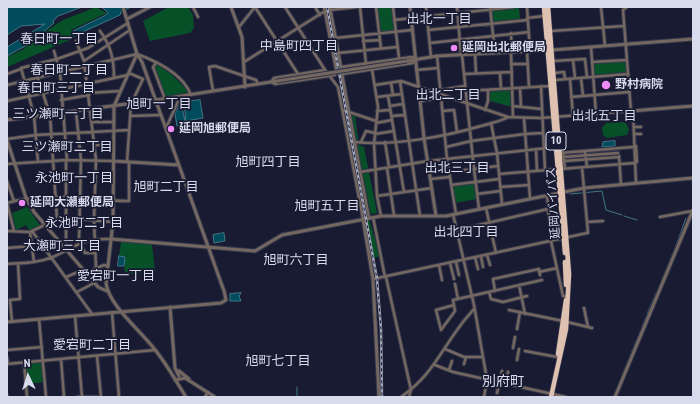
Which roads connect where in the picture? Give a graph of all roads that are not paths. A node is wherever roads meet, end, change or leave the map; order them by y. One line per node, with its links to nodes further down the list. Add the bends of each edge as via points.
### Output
1 (123, 7): 33 (street)
2 (150, 7): 33 (street)
3 (193, 7): 34 (street)
4 (231, 7): 41 (street)
5 (255, 7): 41 (street); 63 (street)
6 (285, 7): 44 (street)
7 (315, 7): 30 (street)
8 (324, 7): 27 (street)
9 (349, 7): 10 (street); 24 (street)
10 (358, 7): 54 (street)
11 (376, 7): 52 (street)
12 (393, 7): 37 (street)
13 (410, 7): 35 (street)
14 (426, 7): 31 (street)
15 (457, 7): 29 (street)
16 (475, 7): 28 (street)
17 (514, 7): 25 (street)
18 (527, 7): 36 (street)
19 (544, 7): 32 (highway, 延岡バイパス / 10)
20 (548, 7): 49 (highway, 延岡バイパス / 10)
21 (601, 7): 43 (street)
22 (627, 7): 26 (street)
23 (330, 8): 24 (street); 57 (street)
24 (338, 8)
25 (490, 8): 28 (street); 39 (street)
26 (623, 8): 40 (street)
27 (325, 11): 30 (street); 117 (street, via 336,69 335,75)
28 (476, 11): 29 (street)
29 (457, 13): 31 (street); 42 (street)
30 (320, 15): 44 (street)
31 (427, 16): 35 (street); 47 (street)
32 (545, 16): 36 (street); 72 (highway, 延岡バイパス / 10)
33 (127, 18): 38 (street)
34 (198, 18)
35 (411, 18): 37 (street); 46 (street)
36 (528, 19): 39 (street); 51 (street)
37 (394, 20): 50 (street)
38 (128, 23): 45 (street); 56 (street)
39 (492, 24): 42 (street); 55 (street)
40 (624, 26): 43 (street); 65 (street)
41 (239, 27): 92 (street)
42 (458, 27): 47 (street); 58 (street)
43 (603, 27): 49 (street); 67 (street)
44 (298, 28): 63 (street); 103 (street)
45 (131, 30): 66 (street); 79 (street)
46 (412, 30): 50 (street); 87 (street)
47 (428, 30): 64 (street)
48 (100, 31): 56 (street)
49 (551, 31): 72 (highway, 延岡バイパス / 10)
50 (396, 32): 52 (street); 68 (street)
51 (529, 32): 53 (street); 75 (street)
52 (379, 33): 54 (street); 60 (street)
53 (511, 33): 55 (street); 76 (street)
54 (362, 35): 57 (street); 61 (street)
55 (493, 35): 58 (street); 78 (street)
56 (105, 37): 66 (street); 74 (street)
57 (335, 38): 77 (street)
58 (460, 39): 64 (street); 81 (street)
59 (693, 39): 65 (street)
60 (380, 40): 61 (street); 70 (street)
61 (363, 41): 71 (street)
62 (76, 42): 74 (street)
63 (276, 42): 92 (street); 111 (street)
64 (430, 43): 83 (street)
65 (626, 44): 67 (street); 89 (street)
66 (109, 45): 86 (street); 90 (street)
67 (605, 46): 69 (street)
68 (397, 47): 70 (street); 84 (street)
69 (591, 47): 72 (street); 93 (street)
70 (381, 49): 71 (street)
71 (364, 50): 77 (street); 95 (street)
72 (550, 50): 75 (street); 91 (highway, 延岡バイパス / 10); 138 (highway, 延岡バイパス / 10)
73 (54, 51): 85 (street)
74 (80, 51): 85 (street); 90 (street)
75 (529, 51): 76 (street); 97 (street)
76 (512, 52): 78 (street); 96 (street)
77 (338, 53): 95 (street, via 341,67)
78 (495, 53): 80 (street)
79 (137, 54): 86 (street); 94 (street); 110 (street); 115 (street)
80 (475, 54): 81 (street); 113 (street)
81 (462, 55): 82 (street); 112 (street)
82 (437, 56): 83 (street); 100 (street)
83 (431, 57): 87 (street)
84 (399, 58): 87 (street); 95 (street)
85 (57, 59): 98 (street); 105 (street)
86 (114, 59): 99 (street); 121 (street)
87 (415, 59): 102 (street, via 413,63); 104 (street); 130 (street, bridge)
88 (573, 60): 91 (street); 119 (street, via 585,59); 123 (street)
89 (627, 60): 93 (street); 114 (street)
90 (84, 61): 99 (street)
91 (553, 61): 108 (highway, 延岡バイパス / 10)
92 (244, 62): 116 (street)
93 (592, 62): 120 (street)
94 (156, 63): 155 (street, via 181,81); 165 (street, via 153,67)
95 (366, 64)
96 (511, 64): 97 (street); 106 (street)
97 (528, 64): 141 (street)
98 (34, 66): 101 (street); 118 (street)
99 (85, 66): 105 (street); 132 (street)
100 (438, 68): 104 (street); 146 (street)
101 (21, 69): 109 (street); 127 (street)
102 (372, 69): 135 (street); 187 (street, via 342,74)
103 (325, 70): 111 (street); 117 (street)
104 (416, 70): 140 (street)
105 (60, 72): 118 (street); 144 (street)
106 (512, 72): 107 (street); 142 (street)
107 (500, 73): 113 (street); 145 (street)
108 (554, 73): 126 (street, via 564,72); 128 (highway, 延岡バイパス / 10)
109 (7, 74)
110 (128, 74): 121 (street); 125 (street); 148 (street)
111 (298, 74): 130 (street, via 274,78)
112 (464, 74): 113 (street); 136 (street)
113 (476, 74)
114 (628, 74): 120 (street); 151 (street)
115 (147, 76): 125 (street); 167 (street)
116 (244, 76): 133 (street, via 256,80); 139 (street); 150 (street, via 215,66 209,67)
117 (330, 76): 130 (street, via 275,84); 180 (street, via 338,87)
118 (37, 77): 127 (street); 152 (street)
119 (587, 77): 120 (street); 124 (street)
120 (593, 77): 157 (street)
121 (114, 78): 132 (street)
122 (570, 78): 123 (street); 126 (street); 164 (street)
123 (575, 78): 124 (street)
124 (581, 78): 160 (street)
125 (142, 79): 170 (street)
126 (565, 79): 128 (street)
127 (25, 80): 134 (street); 158 (street)
128 (555, 80): 199 (highway, 延岡バイパス / 10)
129 (400, 81): 131 (street); 140 (street); 154 (street)
130 (271, 82): 133 (street)
131 (391, 82): 135 (street); 156 (street)
132 (87, 83): 144 (street); 153 (street)
133 (258, 84): 139 (street)
134 (7, 85)
135 (374, 85): 162 (street)
136 (465, 86): 146 (street); 149 (street)
137 (541, 86): 138 (street); 141 (street); 179 (street)
138 (551, 86): 199 (highway, 延岡バイパス / 10)
139 (245, 87): 150 (street)
140 (418, 87): 163 (street); 169 (street)
141 (529, 87): 143 (street)
142 (513, 88): 143 (street); 145 (street); 175 (street)
143 (520, 88): 177 (street)
144 (60, 89): 152 (street); 166 (street)
145 (501, 89): 147 (street)
146 (440, 90): 163 (street)
147 (488, 90): 149 (street); 182 (street)
148 (120, 91): 153 (street); 173 (street)
149 (466, 91): 172 (street)
150 (213, 92): 155 (street)
151 (629, 92): 157 (street); 186 (street)
152 (43, 93): 158 (street); 190 (street)
153 (89, 94): 166 (street); 178 (street)
154 (402, 94): 156 (street); 171 (street)
155 (191, 95): 161 (street)
156 (393, 95): 159 (street)
157 (595, 95): 160 (street); 189 (street)
158 (29, 96): 168 (street); 196 (street)
159 (388, 96): 162 (street); 174 (street)
160 (583, 96): 164 (street)
161 (180, 97): 165 (street); 210 (street)
162 (377, 97): 184 (street)
163 (441, 97): 169 (street); 172 (street); 185 (street)
164 (571, 97): 195 (street)
165 (165, 99): 167 (street)
166 (62, 100): 188 (street)
167 (156, 100): 170 (street); 191 (street)
168 (7, 101)
169 (420, 101): 227 (street)
170 (131, 104): 173 (street); 193 (street)
171 (403, 104): 174 (street); 192 (street)
172 (467, 104): 182 (street); 211 (street)
173 (114, 106): 178 (street); 205 (street)
174 (390, 106): 181 (street)
175 (513, 106): 177 (street); 198 (street)
176 (693, 106): 186 (street)
177 (521, 107): 179 (street)
178 (91, 109): 183 (street); 204 (street)
179 (541, 109): 201 (street)
180 (343, 110): 187 (street); 329 (street)
181 (390, 110): 184 (street); 194 (street)
182 (485, 110): 197 (street)
183 (76, 111): 188 (street); 216 (street)
184 (378, 111): 206 (street)
185 (443, 111): 217 (street, via 454,110); 222 (street)
186 (632, 111): 189 (street); 208 (street)
187 (349, 112): 206 (street); 233 (street)
188 (63, 113): 190 (street); 218 (street)
189 (596, 114): 195 (street)
190 (50, 115): 196 (street); 221 (street)
191 (161, 115): 193 (street); 210 (street)
192 (404, 115): 194 (street); 230 (street)
193 (130, 116): 213 (street)
194 (392, 116): 203 (street)
195 (573, 116): 199 (street)
196 (35, 117): 202 (street); 226 (street)
197 (508, 117): 198 (street); 207 (street)
198 (513, 117): 200 (street)
199 (555, 117): 201 (street); 241 (highway, 延岡バイパス / 10); 249 (highway, 延岡バイパス / 10)
200 (524, 118): 201 (street); 223 (street)
201 (541, 118): 220 (street)
202 (7, 120)
203 (392, 120): 206 (street); 215 (street)
204 (92, 122): 205 (street); 214 (street)
205 (114, 122): 212 (street)
206 (376, 122): 219 (street)
207 (491, 123): 211 (street); 228 (street)
208 (634, 127): 209 (street); 224 (street)
209 (641, 127)
210 (166, 128): 269 (street)
211 (470, 129): 217 (street); 232 (street)
212 (114, 130): 213 (street); 214 (street); 238 (street)
213 (129, 130): 263 (street)
214 (94, 131): 216 (street); 237 (street)
215 (394, 131): 219 (street); 231 (street)
216 (79, 132): 218 (street); 257 (street)
217 (457, 132): 222 (street)
218 (65, 133): 221 (street); 256 (street)
219 (375, 133): 234 (street, via 366,131); 236 (street)
220 (542, 133): 223 (street); 242 (street)
221 (52, 134): 226 (street); 255 (street)
222 (445, 134): 227 (street); 239 (street)
223 (525, 134): 228 (street); 245 (street)
224 (635, 134): 225 (street); 240 (street)
225 (641, 134)
226 (36, 135): 229 (street); 262 (street)
227 (424, 138): 230 (street); 260 (street)
228 (495, 138): 232 (street); 247 (street)
229 (7, 140): 264 (street)
230 (408, 140): 231 (street); 267 (street)
231 (395, 141): 235 (street); 270 (street)
232 (471, 141): 239 (street); 251 (street)
233 (354, 142): 234 (street); 280 (street)
234 (362, 142): 236 (street)
235 (385, 142): 236 (street); 274 (street)
236 (374, 144): 277 (street)
237 (95, 145): 238 (street); 258 (street)
238 (113, 145): 259 (street)
239 (446, 146): 253 (street)
240 (634, 146): 243 (street); 265 (street)
241 (556, 147): 242 (street); 276 (highway, 延岡バイパス / 10)
242 (544, 148): 244 (street); 278 (street)
243 (618, 148): 246 (street); 248 (street)
244 (536, 149): 245 (street); 279 (street)
245 (526, 150): 247 (street); 282 (street)
246 (585, 151): 249 (street); 250 (street)
247 (497, 153): 251 (street); 271 (street)
248 (618, 153): 250 (street); 252 (street)
249 (562, 154): 250 (street); 261 (street); 276 (highway, 延岡バイパス / 10)
250 (585, 155): 254 (street)
251 (473, 156): 253 (street); 275 (street)
252 (619, 157): 254 (street); 268 (street)
253 (447, 159): 260 (street); 281 (street)
254 (586, 159): 261 (street); 273 (street)
255 (55, 160): 256 (street); 262 (street); 303 (street)
256 (67, 160): 257 (street); 305 (street)
257 (81, 160): 258 (street); 308 (street)
258 (96, 160): 259 (street); 310 (street)
259 (113, 161): 263 (street); 312 (street)
260 (428, 161): 267 (street); 286 (street)
261 (564, 161): 276 (street)
262 (38, 162): 264 (street)
263 (128, 162): 269 (street); 312 (street, via 128,201)
264 (15, 163): 266 (street); 307 (street)
265 (634, 163): 268 (street); 290 (street)
266 (7, 164)
267 (412, 164): 270 (street); 297 (street)
268 (619, 164): 273 (street); 293 (street)
269 (179, 165): 346 (street)
270 (400, 166): 274 (street); 299 (street)
271 (498, 166): 275 (street); 283 (street)
272 (582, 167): 273 (street); 276 (street); 296 (street)
273 (587, 167)
274 (388, 168): 277 (street); 301 (street)
275 (474, 169): 281 (street); 289 (street)
276 (561, 169): 278 (street); 300 (highway, 延岡バイパス / 10)
277 (375, 170): 280 (street); 306 (street)
278 (545, 170): 279 (street)
279 (537, 171): 282 (street)
280 (360, 172): 324 (street)
281 (449, 172): 284 (street)
282 (528, 172): 283 (street); 292 (street)
283 (499, 174): 287 (street)
284 (450, 177): 286 (street); 291 (street)
285 (693, 178): 290 (street)
286 (430, 179): 295 (street)
287 (499, 179): 289 (street); 294 (street)
288 (7, 181): 311 (street)
289 (476, 182): 291 (street); 302 (street)
290 (636, 183): 293 (street)
291 (451, 185): 319 (street)
292 (529, 185): 294 (street); 309 (street)
293 (620, 185): 296 (street)
294 (500, 187): 298 (street)
295 (432, 188): 297 (street); 323 (street)
296 (584, 188): 300 (street); 334 (street)
297 (416, 191): 299 (street); 322 (street)
298 (500, 191): 302 (street); 314 (street)
299 (404, 192): 301 (street)
300 (561, 192): 304 (street); 340 (highway, 延岡バイパス / 10)
301 (391, 194): 306 (street); 320 (street)
302 (477, 194): 316 (street)
303 (55, 195): 305 (street); 307 (street); 327 (street)
304 (547, 195): 309 (street); 317 (street)
305 (67, 196): 308 (street); 326 (street)
306 (377, 196): 321 (street)
307 (26, 198): 311 (street); 335 (street)
308 (81, 198): 310 (street); 328 (street)
309 (530, 198): 314 (street)
310 (95, 199): 312 (street); 330 (street)
311 (14, 201): 313 (street)
312 (113, 201): 332 (street)
313 (7, 203): 338 (street)
314 (502, 204): 315 (street)
315 (486, 208): 316 (street); 333 (street)
316 (478, 209): 319 (street)
317 (548, 209): 333 (street); 343 (street)
318 (693, 209): 325 (street); 461 (street)
319 (455, 214): 323 (street); 336 (street)
320 (394, 215): 321 (street); 322 (street)
321 (381, 216): 324 (street)
322 (420, 216): 323 (street)
323 (436, 216)
324 (371, 217): 329 (street); 371 (street)
325 (660, 217)
326 (67, 218): 327 (street); 328 (street); 348 (street)
327 (58, 219): 335 (street)
328 (80, 219): 330 (street); 344 (street)
329 (363, 219): 346 (street, via 282,235 255,251); 372 (street)
330 (94, 220): 332 (street); 341 (street)
331 (603, 220): 334 (street)
332 (113, 222): 342 (street)
333 (489, 222): 336 (street); 350 (street)
334 (587, 222): 340 (street, via 587,233)
335 (44, 224): 339 (street); 348 (street)
336 (457, 230): 355 (street)
337 (7, 231): 338 (street)
338 (14, 231): 339 (street)
339 (31, 231): 345 (street); 353 (street)
340 (565, 237): 343 (street); 386 (highway, 延岡バイパス / 10)
341 (95, 239): 342 (street); 344 (street); 349 (street)
342 (111, 239): 346 (street); 363 (street)
343 (551, 241): 350 (street); 366 (street)
344 (80, 242): 348 (street); 349 (street, via 85,253)
345 (32, 246): 347 (street); 356 (street)
346 (208, 247): 390 (street, via 226,300 221,303)
347 (7, 248)
348 (66, 250): 353 (street); 368 (street)
349 (95, 253): 365 (street)
350 (496, 253): 351 (street)
351 (488, 255): 352 (street); 362 (street)
352 (481, 256): 354 (street); 364 (street)
353 (52, 257): 356 (street); 370 (street)
354 (475, 257): 355 (street); 367 (street)
355 (464, 260): 357 (street); 383 (street)
356 (34, 262): 358 (street)
357 (456, 262): 359 (street); 369 (street)
358 (18, 263): 360 (street); 388 (street, via 20,299)
359 (450, 263): 361 (street); 373 (street)
360 (7, 264)
361 (439, 265): 371 (street); 374 (street)
362 (490, 265)
363 (108, 266): 365 (street); 379 (street)
364 (483, 267)
365 (96, 268): 368 (street)
366 (557, 268): 380 (street, via 540,273 539,269 493,279); 386 (street, via 563,296)
367 (478, 269)
368 (85, 271): 370 (street); 376 (street)
369 (459, 275)
370 (66, 277): 381 (street)
371 (386, 277): 372 (street); 441 (street)
372 (373, 279): 456 (street)
373 (454, 279)
374 (442, 280)
375 (542, 280): 378 (street)
376 (94, 283): 379 (street); 381 (street)
377 (455, 284): 387 (street)
378 (519, 285): 380 (street); 385 (street)
379 (107, 291): 395 (street, via 112,302)
380 (495, 291): 382 (street)
381 (77, 292): 397 (street)
382 (489, 292): 383 (street); 385 (street, via 491,299 503,302)
383 (472, 296): 387 (street); 392 (street)
384 (527, 296): 385 (street)
385 (522, 297): 398 (street)
386 (567, 297): 403 (highway, 延岡バイパス / 10)
387 (458, 299): 389 (street, via 453,300)
388 (8, 300): 402 (street)
389 (454, 305): 389 (street, via 455,311 441,330 436,310)
390 (170, 307): 395 (street); 430 (street)
391 (584, 308): 404 (street)
392 (474, 309): 410 (street); 419 (street)
393 (509, 310): 396 (street)
394 (112, 312): 395 (street); 397 (street); 415 (street)
395 (122, 312): 413 (street)
396 (520, 312): 398 (street); 406 (street)
397 (92, 314): 399 (street)
398 (525, 314): 403 (street)
399 (75, 315): 400 (street); 421 (street)
400 (39, 319): 402 (street); 408 (street)
401 (7, 322): 402 (street)
402 (12, 322)
403 (565, 322): 404 (street); 420 (highway, 延岡バイパス / 10); 444 (highway, 延岡バイパス / 10)
404 (588, 327): 405 (street)
405 (592, 328)
406 (517, 329)
407 (515, 337): 409 (street)
408 (42, 347): 412 (street); 424 (street)
409 (513, 348)
410 (445, 349): 418 (street); 429 (street)
411 (519, 349): 423 (street)
412 (7, 350)
413 (155, 350): 415 (street); 436 (street)
414 (525, 351): 420 (street)
415 (116, 354): 417 (street); 452 (street)
416 (7, 356): 427 (street)
417 (97, 356): 421 (street); 451 (street)
418 (466, 357): 419 (street); 428 (street)
419 (483, 357): 437 (street)
420 (557, 357): 444 (highway, 延岡バイパス / 10)
421 (79, 358): 422 (street); 449 (street)
422 (61, 359): 424 (street); 447 (street)
423 (516, 360)
424 (43, 361): 426 (street); 446 (street)
425 (452, 361): 431 (street)
426 (24, 362): 427 (street); 445 (street)
427 (7, 364)
428 (464, 364)
429 (435, 365): 431 (street); 441 (street)
430 (175, 367): 434 (street); 435 (street)
431 (449, 370): 437 (street)
432 (502, 371): 438 (street)
433 (508, 372): 439 (street)
434 (179, 376): 435 (street); 436 (street)
435 (186, 376): 440 (street)
436 (175, 380): 440 (street, via 183,378); 453 (street)
437 (487, 380): 438 (street); 459 (street)
438 (499, 382): 439 (street); 443 (street)
439 (505, 384): 444 (street)
440 (199, 387): 442 (street)
441 (411, 390): 457 (street); 458 (street)
442 (208, 392): 454 (street); 455 (street)
443 (497, 393)
444 (550, 395): 460 (street)
445 (27, 397)
446 (46, 397)
447 (64, 397)
448 (77, 397): 449 (street)
449 (82, 397): 450 (street)
450 (97, 397)
451 (101, 397)
452 (119, 397)
453 (186, 397)
454 (205, 397)
455 (215, 397)
456 (379, 397)
457 (401, 397)
458 (409, 397)
459 (484, 397)
460 (566, 397)
461 (615, 397)

